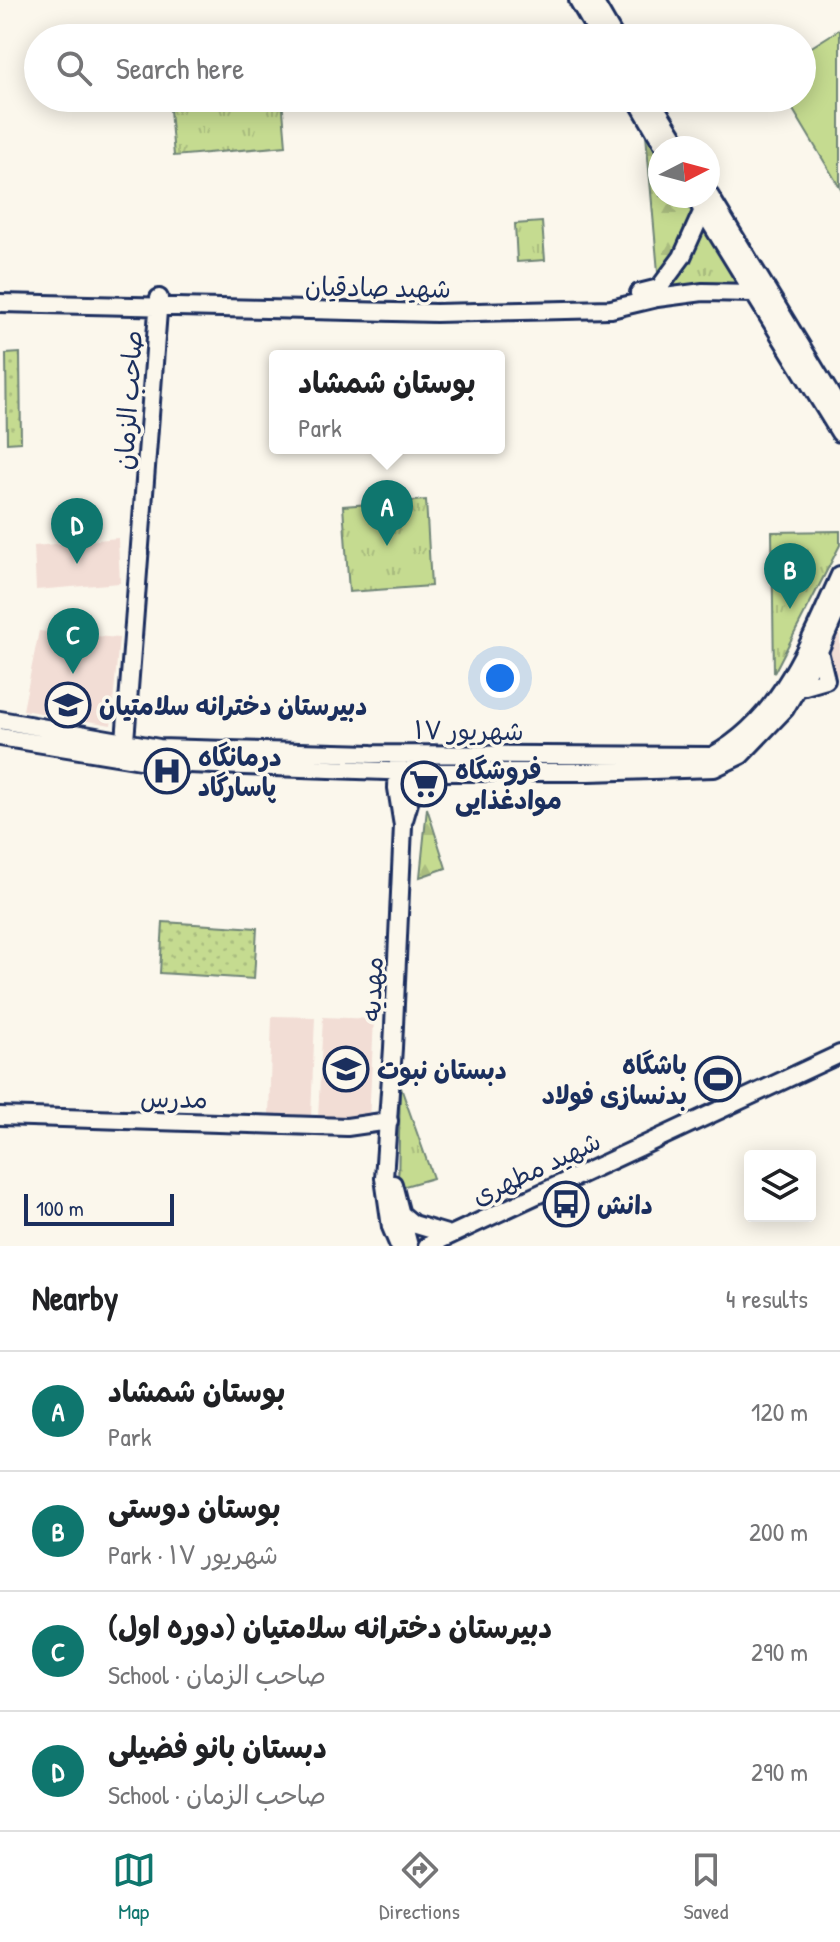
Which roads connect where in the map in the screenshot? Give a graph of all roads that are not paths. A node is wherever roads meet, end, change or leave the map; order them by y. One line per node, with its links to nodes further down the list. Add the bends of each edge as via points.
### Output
1 (578, 0): 3 (main road)
2 (593, 0): 4 (main road)
3 (597, 24)
4 (602, 24)
5 (644, 112): 7 (main road)
6 (659, 112): 8 (main road)
7 (658, 136)
8 (674, 136)
9 (697, 208): 14 (main road, شهید صادقیان, via 682,257 659,288 622,298 435,304)
10 (701, 208): 13 (main road)
11 (717, 208): 16 (main road)
12 (0, 292): 14 (main road, شهید صادقیان)
13 (754, 293): 14 (main road, شهید صادقیان, via 703,292 611,309 436,313); 17 (main road)
14 (159, 302): 15 (main road, شهید صادقیان); 26 (main road, صاحب الزمان)
15 (0, 303)
16 (840, 410)
17 (840, 433)
18 (840, 575): 21 (main road, ۱۷ شهریور)
19 (840, 603): 20 (main road, ۱۷ شهریور)
20 (819, 651): 21 (main road, ۱۷ شهریور); 22 (main road)
21 (804, 666): 22 (main road); 23 (main road, ۱۷ شهریور); 27 (main road, ۱۷ شهریور, via 737,743 712,756)
22 (833, 685): 23 (main road)
23 (798, 688): 28 (main road, ۱۷ شهریور, via 741,755 714,768)
24 (0, 720): 26 (main road, ۱۷ شهریور)
25 (0, 737): 26 (main road, ۱۷ شهریور)
26 (124, 752): 27 (main road, ۱۷ شهریور, via 159,748); 28 (main road, ۱۷ شهریور, via 159,763)
27 (407, 754): 28 (main road, مهدیه)
28 (406, 772): 31 (main road, مهدیه, via 397,788 403,826)
29 (840, 1054): 35 (main road, شهید مطهری)
30 (0, 1116): 32 (main road, مدرس)
31 (389, 1121): 32 (main road); 33 (main road, مهدیه)
32 (347, 1127): 33 (main road)
33 (388, 1149): 34 (main road, مهدیه, via 384,1178)
34 (396, 1220): 35 (main road); 36 (main road); 37 (main road, مهدیه); 38 (main road, مهدیه)
35 (450, 1235): 39 (main road, شهید مطهری)
36 (387, 1246)
37 (399, 1246)
38 (409, 1246)
39 (427, 1246)

